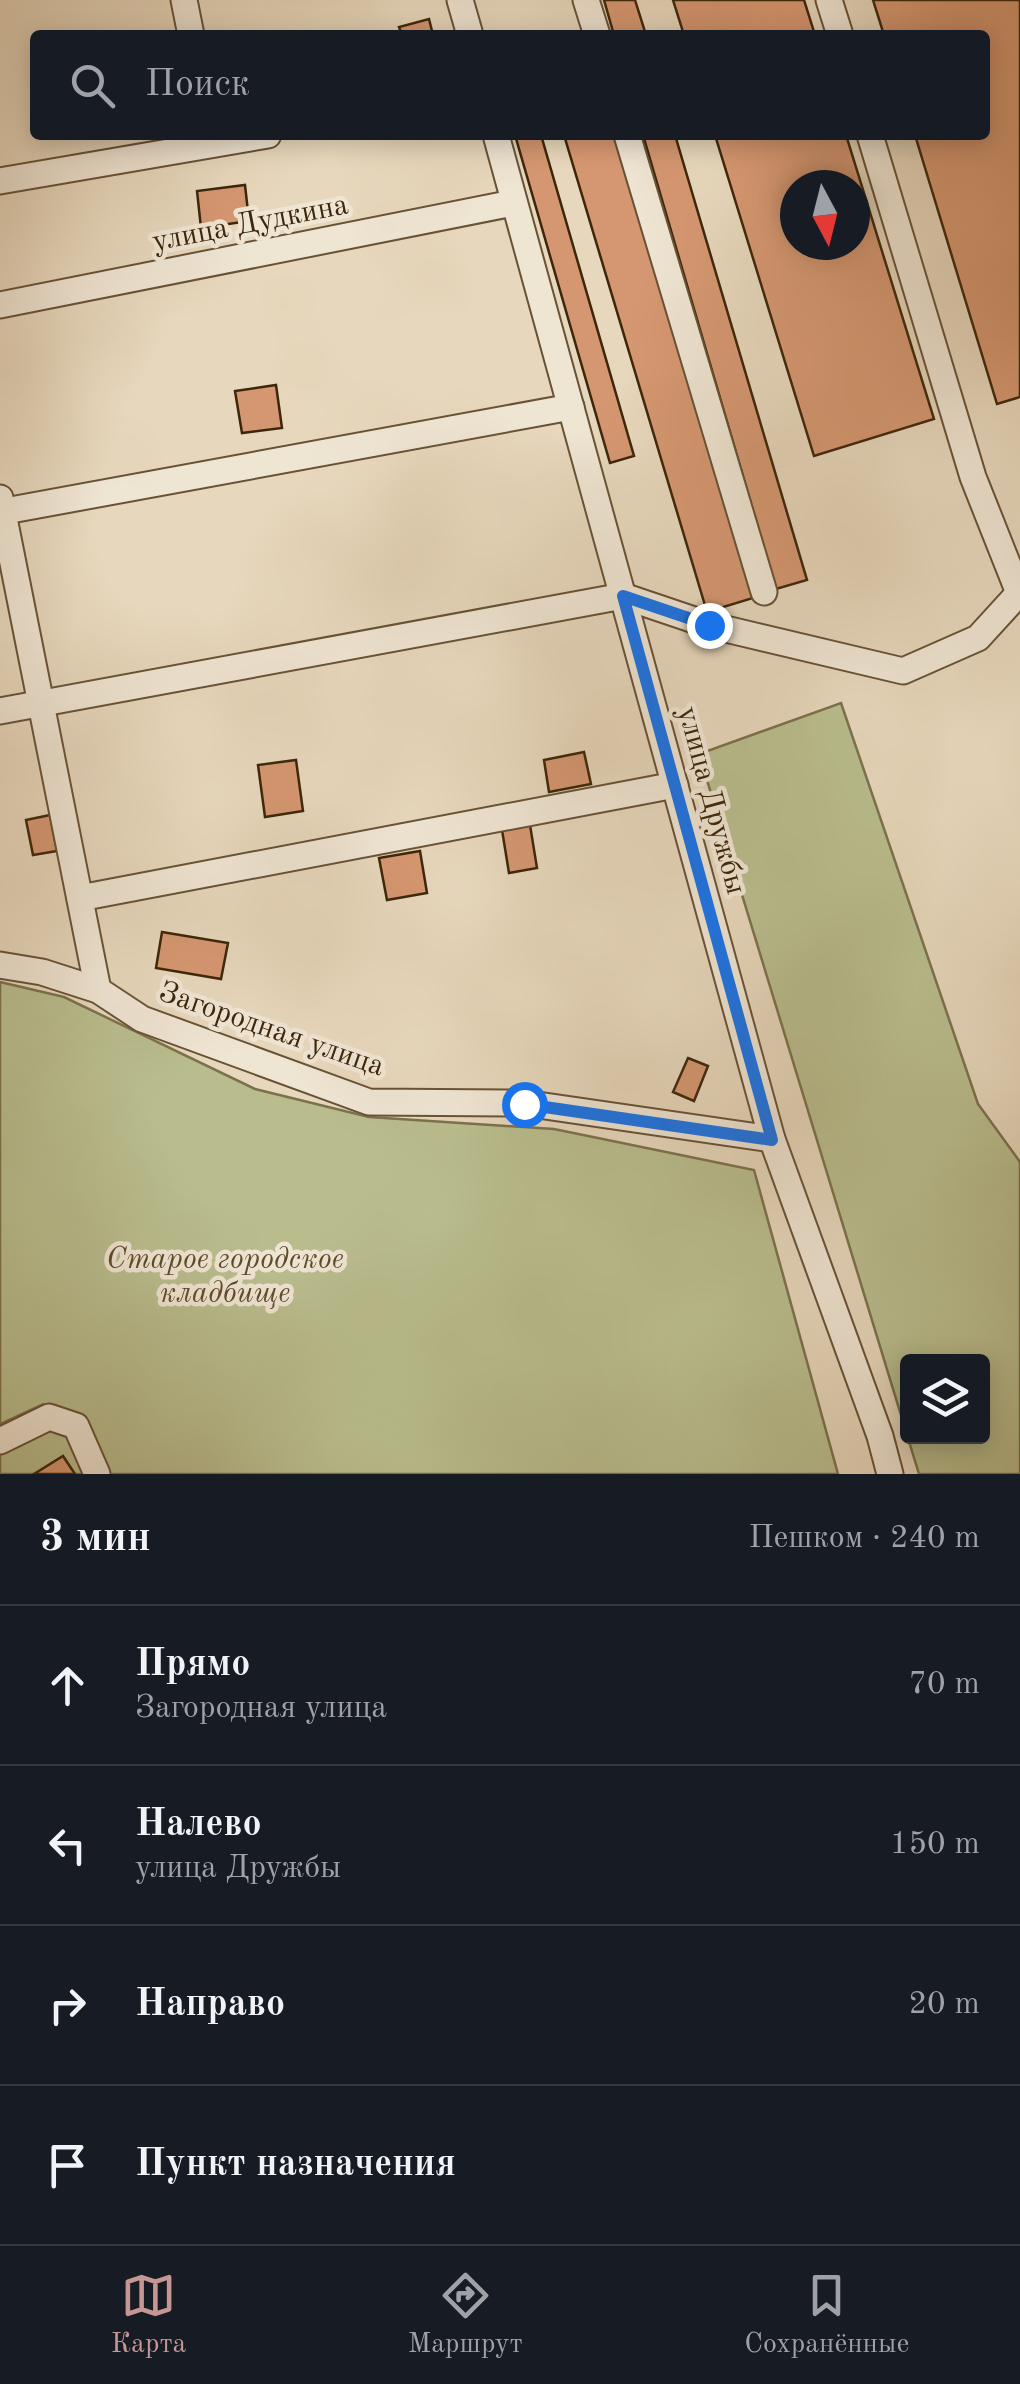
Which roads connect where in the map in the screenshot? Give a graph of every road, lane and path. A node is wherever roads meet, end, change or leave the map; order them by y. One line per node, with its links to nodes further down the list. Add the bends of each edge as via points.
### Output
1 (184, 0): 5 (street)
2 (460, 0): 6 (street)
3 (586, 0): 7 (street)
4 (829, 0): 8 (street)
5 (190, 30)
6 (469, 30)
7 (595, 30)
8 (838, 30)
9 (212, 140): 13 (street)
10 (497, 140): 14 (street, улица Дружбы)
11 (628, 140): 18 (street)
12 (872, 140): 19 (street, via 973,477)
13 (0, 182)
14 (513, 202): 15 (street, улица Дудкина); 16 (street, улица Дружбы)
15 (0, 305)
16 (571, 407): 17 (street); 20 (street, улица Дружбы)
17 (1, 507): 21 (street)
18 (764, 592)
19 (1020, 592): 20 (street, via 978,638 902,671 709,625)
20 (623, 596): 21 (street); 23 (street, улица Дружбы)
21 (41, 703): 22 (street); 24 (street)
22 (0, 711)
23 (675, 786): 24 (street); 27 (street, улица Дружбы)
24 (80, 898): 26 (street)
25 (0, 965): 26 (street, Загородная улица)
26 (98, 990): 27 (street, Загородная улица, via 142,1020 369,1102 524,1104)
27 (772, 1140): 30 (street, улица Дружбы)
28 (0, 1440): 29 (street, via 49,1417 76,1426)
29 (97, 1474)
30 (890, 1474)

